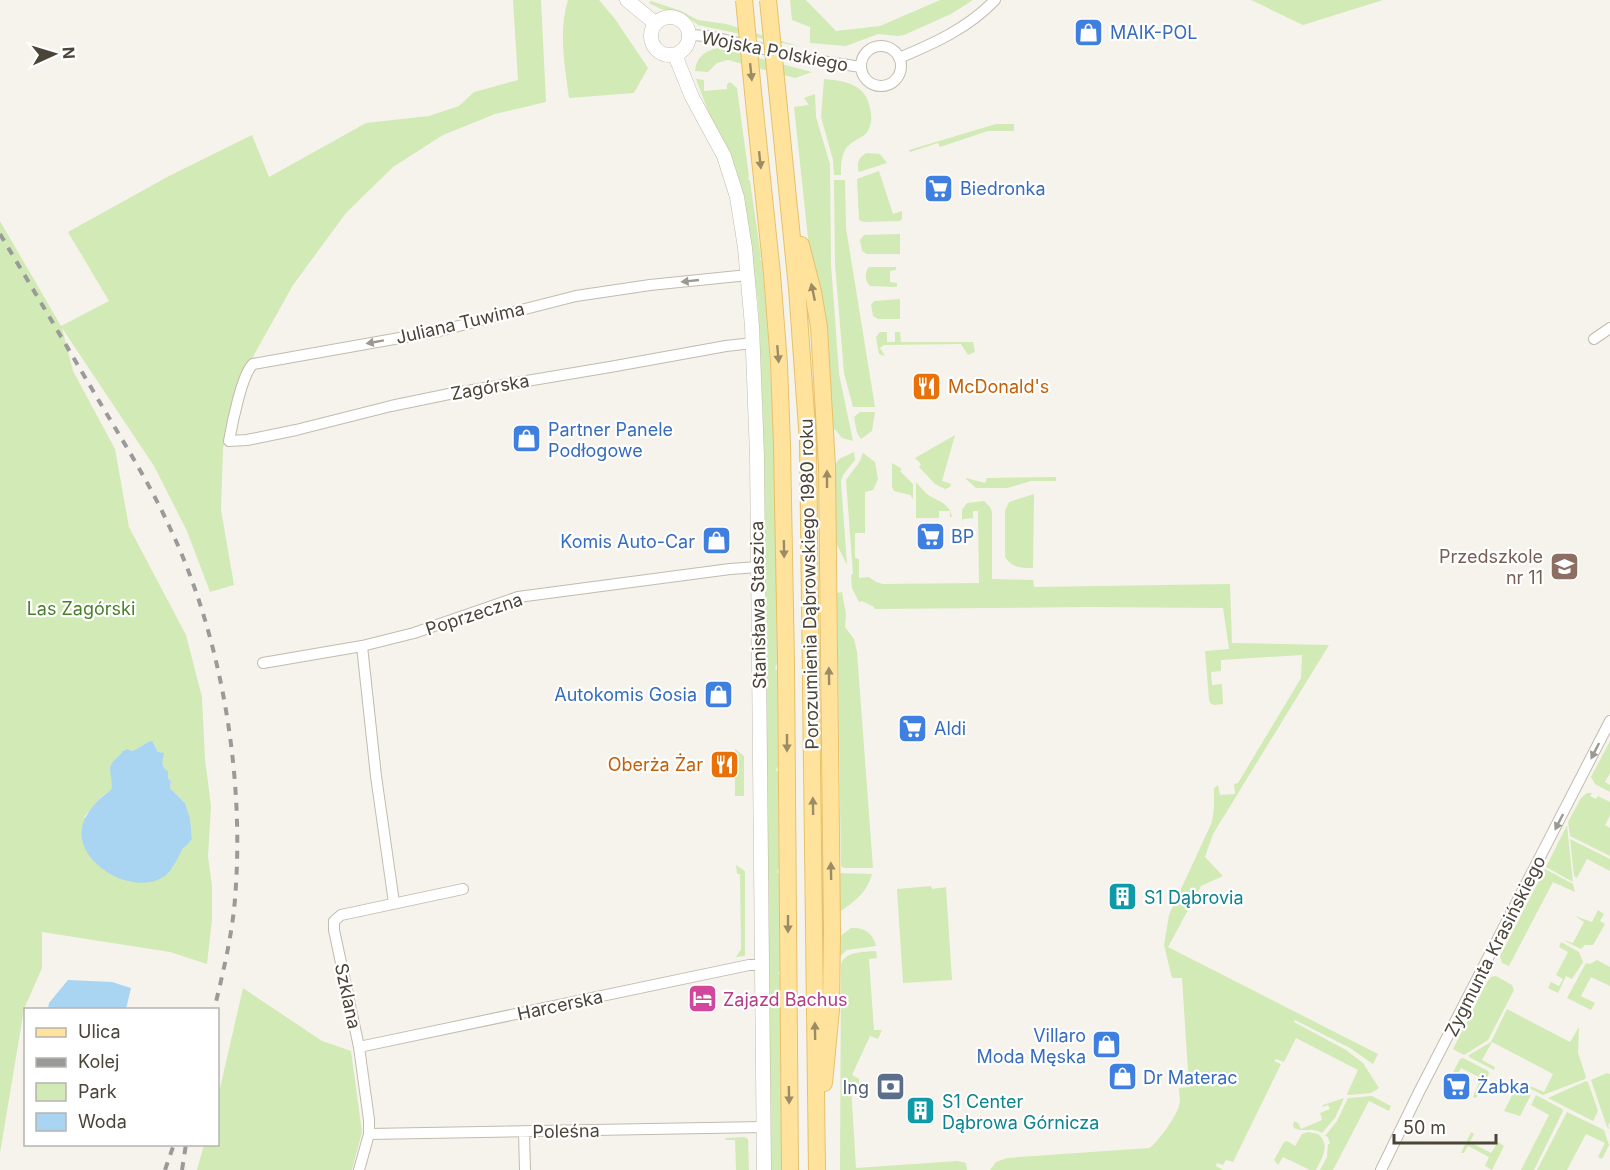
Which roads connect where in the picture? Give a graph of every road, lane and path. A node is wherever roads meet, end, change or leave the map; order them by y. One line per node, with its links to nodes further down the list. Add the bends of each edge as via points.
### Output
1 (627, 0): 5 (street)
2 (744, 0): 29 (main road, Porozumienia Dąbrowskiego 1980 roku, one-way to 29, bridge, via 779,364)
3 (768, 0): 30 (main road, Porozumienia Dąbrowskiego 1980 roku, one-way to 3, bridge, via 810,498 804,367)
4 (995, 0): 8 (street, via 959,30)
5 (655, 23): 6 (street, via 664,18 678,19); 7 (street, via 650,39 655,49 664,55)
6 (689, 35): 7 (street, via 684,49); 9 (street, Wojska Polskiego)
7 (675, 55): 10 (street, Stanisława Staszica, via 728,167 739,205)
8 (899, 58): 9 (street, via 890,48 876,47 865,54); 9 (street, via 902,64 898,78 888,86 869,83)
9 (861, 67)
10 (748, 274): 13 (street, Stanisława Staszica); 14 (street, Juliana Tuwima, one-way to 14, via 576,296 439,331 253,364 232,420)
11 (1610, 328): 12 (street)
12 (1594, 339)
13 (753, 343): 14 (street, Zagórska, via 449,394 296,430); 15 (street, Stanisława Staszica)
14 (229, 441)
15 (758, 567): 16 (street, Poprzeczna, via 518,597 429,629); 21 (street, Stanisława Staszica)
16 (362, 646): 17 (street, Poprzeczna); 20 (street)
17 (264, 663)
18 (1610, 721): 31 (street, Zygmunta Krasińskiego, one-way to 31)
19 (463, 889): 20 (street, Szklana)
20 (394, 903): 22 (street, Szklana, via 340,915 334,921)
21 (762, 965): 22 (street, Harcerska); 23 (street, Stanisława Staszica)
22 (359, 1047): 25 (street, Szklana)
23 (764, 1127): 24 (street, Poleśna); 28 (street, Stanisława Staszica)
24 (524, 1132): 25 (street, Poleśna); 27 (street)
25 (369, 1134): 26 (street)
26 (359, 1170)
27 (525, 1170)
28 (764, 1170)
29 (790, 1170)
30 (817, 1170)
31 (1381, 1170)

